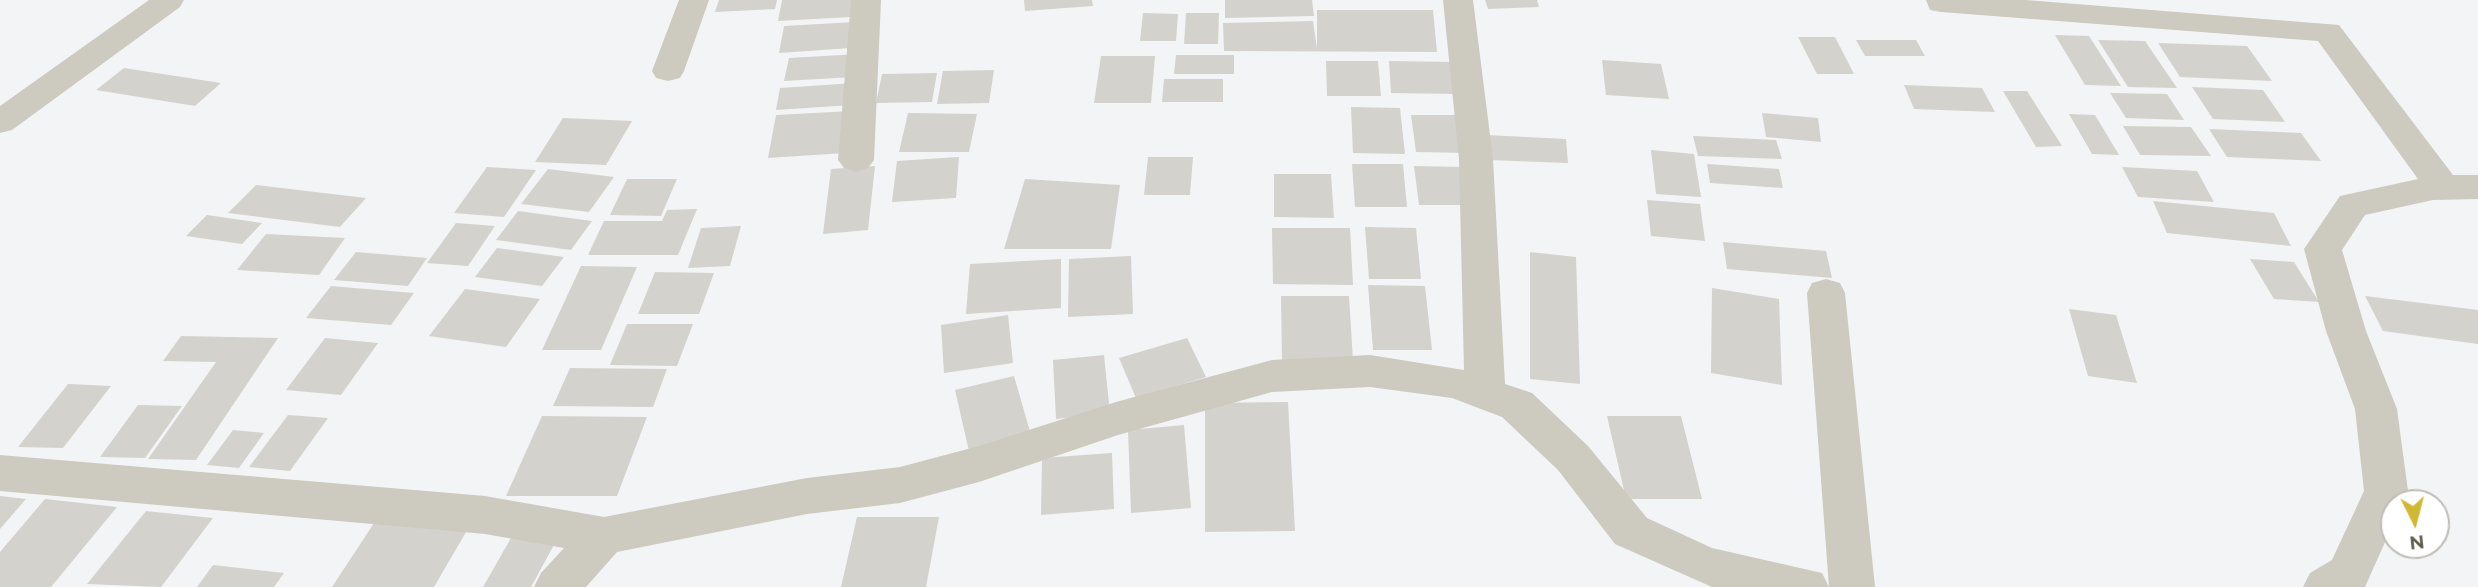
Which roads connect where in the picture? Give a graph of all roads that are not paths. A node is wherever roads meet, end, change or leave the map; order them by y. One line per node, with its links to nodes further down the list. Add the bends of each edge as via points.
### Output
1 (169, 0): 7 (street)
2 (694, 0): 6 (street)
3 (866, 0): 8 (street)
4 (1458, 0): 11 (street, via 1476,159)
5 (1941, 0): 9 (street, via 2328,32)
6 (668, 71)
7 (0, 122)
8 (856, 160)
9 (2461, 188): 17 (street, via 2353,205 2323,250 2346,331 2376,409 2386,491 2348,575)
10 (1826, 293): 16 (street)
11 (1485, 394): 13 (street, via 1454,383 1370,371 1272,376 900,485 807,496); 15 (street, via 1517,405 1573,458 1631,531 1706,566)
12 (0, 473): 13 (street, via 485,515)
13 (604, 537): 14 (street)
14 (557, 587)
15 (1806, 587)
16 (1853, 587)
17 (2326, 587)

